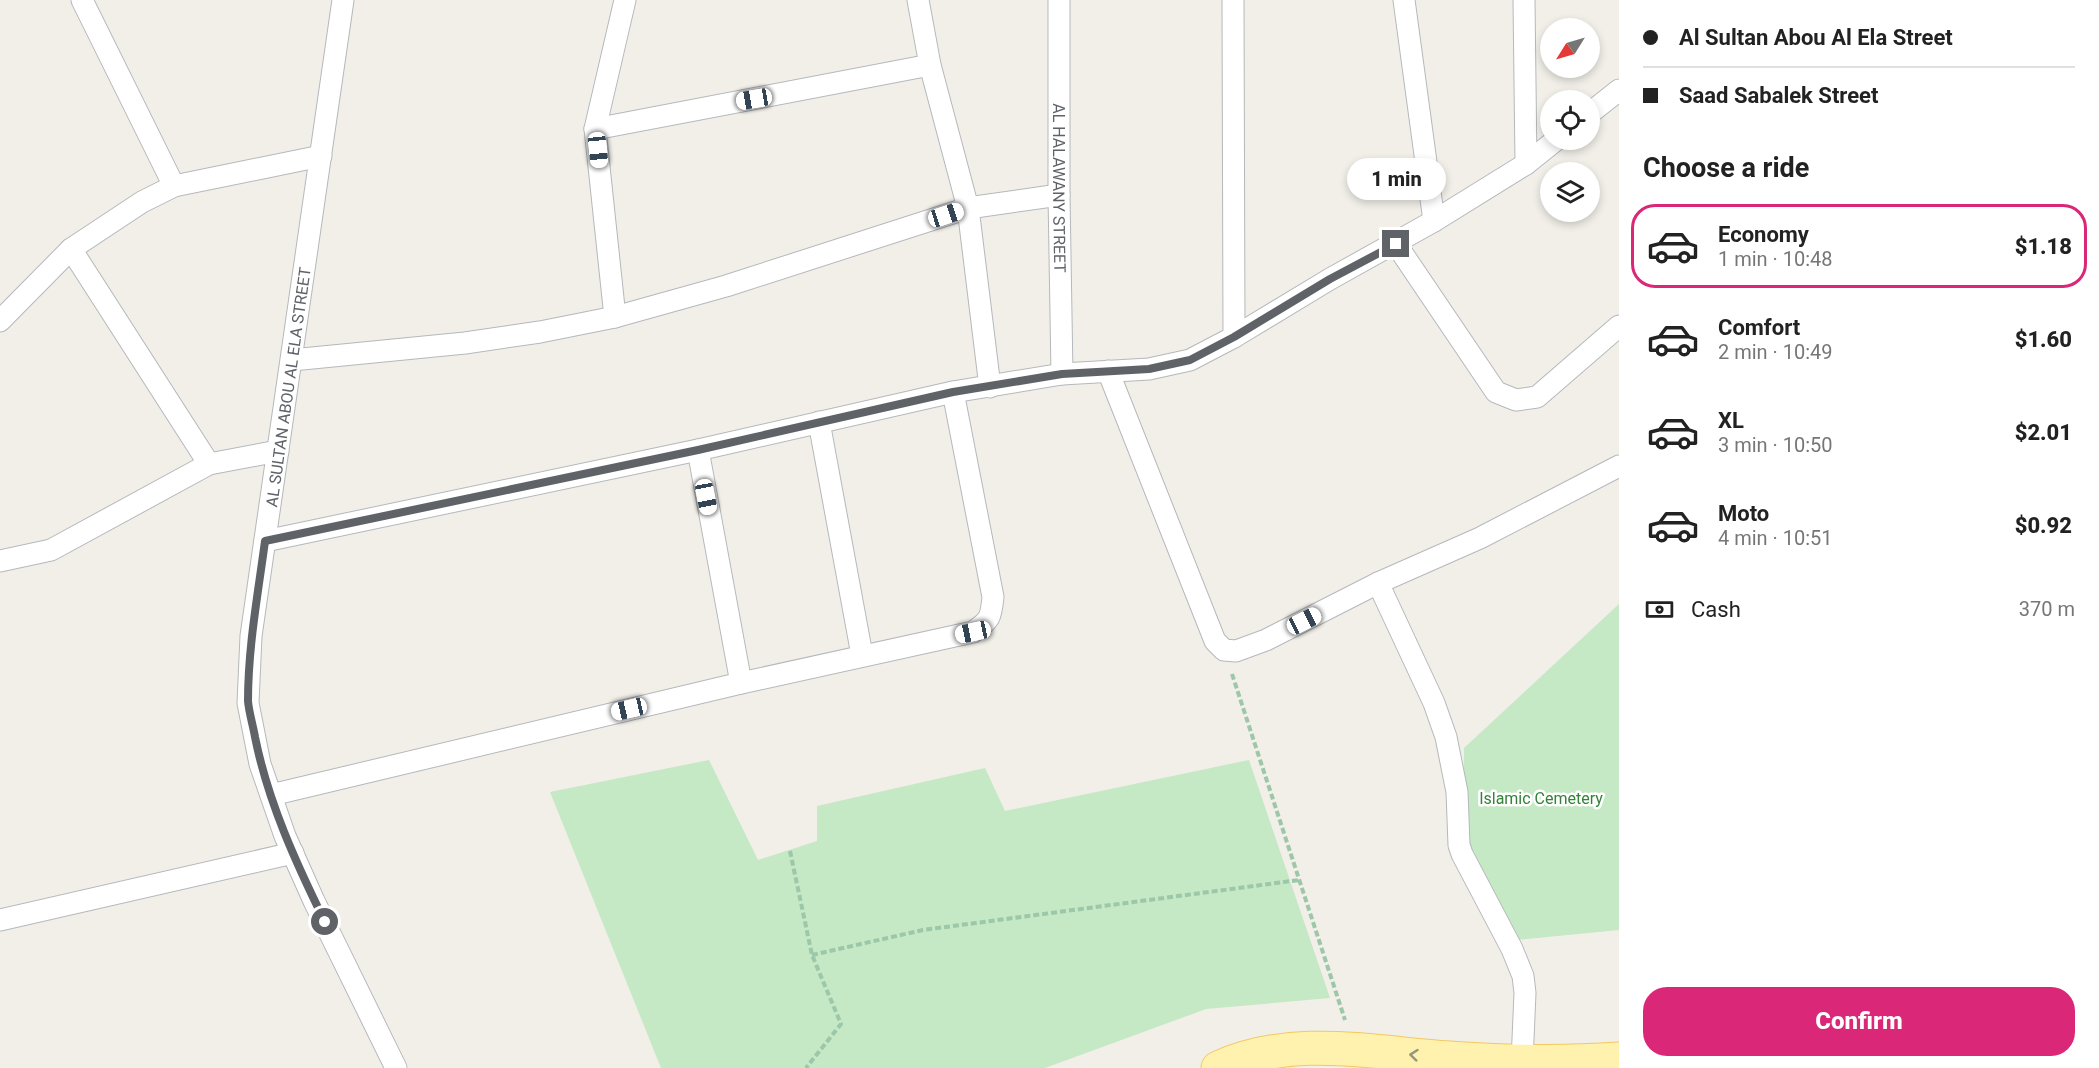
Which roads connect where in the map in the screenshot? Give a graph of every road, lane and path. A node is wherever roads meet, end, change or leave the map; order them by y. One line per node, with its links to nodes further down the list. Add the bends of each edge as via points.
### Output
1 (82, 0): 16 (street)
2 (343, 0): 14 (street, AL SULTAN ABOU AL ELA STREET)
3 (625, 0): 12 (street)
4 (918, 0): 9 (street)
5 (1059, 0): 17 (street, AL HALAWANY STREET)
6 (1233, 0): 25 (street)
7 (1404, 0): 19 (street)
8 (1524, 0): 15 (street)
9 (930, 65): 12 (street); 18 (street)
10 (1619, 90): 11 (street)
11 (1600, 105)
12 (595, 129): 22 (street)
13 (1544, 150): 15 (street)
14 (321, 156): 16 (street); 26 (street, AL SULTAN ABOU AL ELA STREET)
15 (1526, 164): 19 (street)
16 (174, 186): 21 (street, via 114,219)
17 (1059, 195): 18 (street); 28 (street, AL HALAWANY STREET)
18 (968, 208): 22 (street, via 726,286); 29 (street)
19 (1434, 221): 20 (street)
20 (1396, 244): 24 (street, via 1496,392 1516,400 1537,398); 25 (street)
21 (71, 249): 23 (street); 34 (street)
22 (615, 317): 26 (street, via 465,343)
23 (0, 321)
24 (1619, 326)
25 (1234, 337): 27 (street, via 1190,360 1149,369)
26 (292, 360): 33 (street, AL SULTAN ABOU AL ELA STREET)
27 (1107, 371): 28 (street); 39 (street, via 1215,641)
28 (1062, 374): 29 (street)
29 (990, 387): 30 (street)
30 (953, 392): 31 (street); 40 (street, via 993,597 992,614 973,632)
31 (819, 422): 32 (street); 40 (street)
32 (698, 450): 36 (street); 41 (street)
33 (278, 451): 34 (street); 36 (street, AL SULTAN ABOU AL ELA STREET)
34 (209, 464): 37 (street, via 51,550)
35 (1619, 466): 38 (street, via 1480,537)
36 (265, 541): 42 (street, AL SULTAN ABOU AL ELA STREET, via 252,636 248,703 260,764)
37 (2, 554)
38 (1378, 583): 39 (street, via 1266,640 1236,651); 51 (street, via 1446,737 1457,792 1462,854 1522,976)
39 (1224, 650): 45 (path)
40 (862, 656): 41 (street)
41 (741, 682): 42 (street)
42 (271, 795): 44 (street, AL SULTAN ABOU AL ELA STREET)
43 (790, 851): 47 (path)
44 (293, 853): 46 (street); 52 (street, AL SULTAN ABOU AL ELA STREET)
45 (1299, 880): 47 (path, via 923,930); 48 (path)
46 (0, 920)
47 (812, 955): 53 (path, via 841,1024)
48 (1355, 1048): 50 (main road, via 1308,1049); 51 (main road, one-way to 48)
49 (1619, 1059): 51 (main road)
50 (1279, 1061): 54 (main road)
51 (1522, 1062)
52 (396, 1068)
53 (806, 1068)
54 (1218, 1068)

